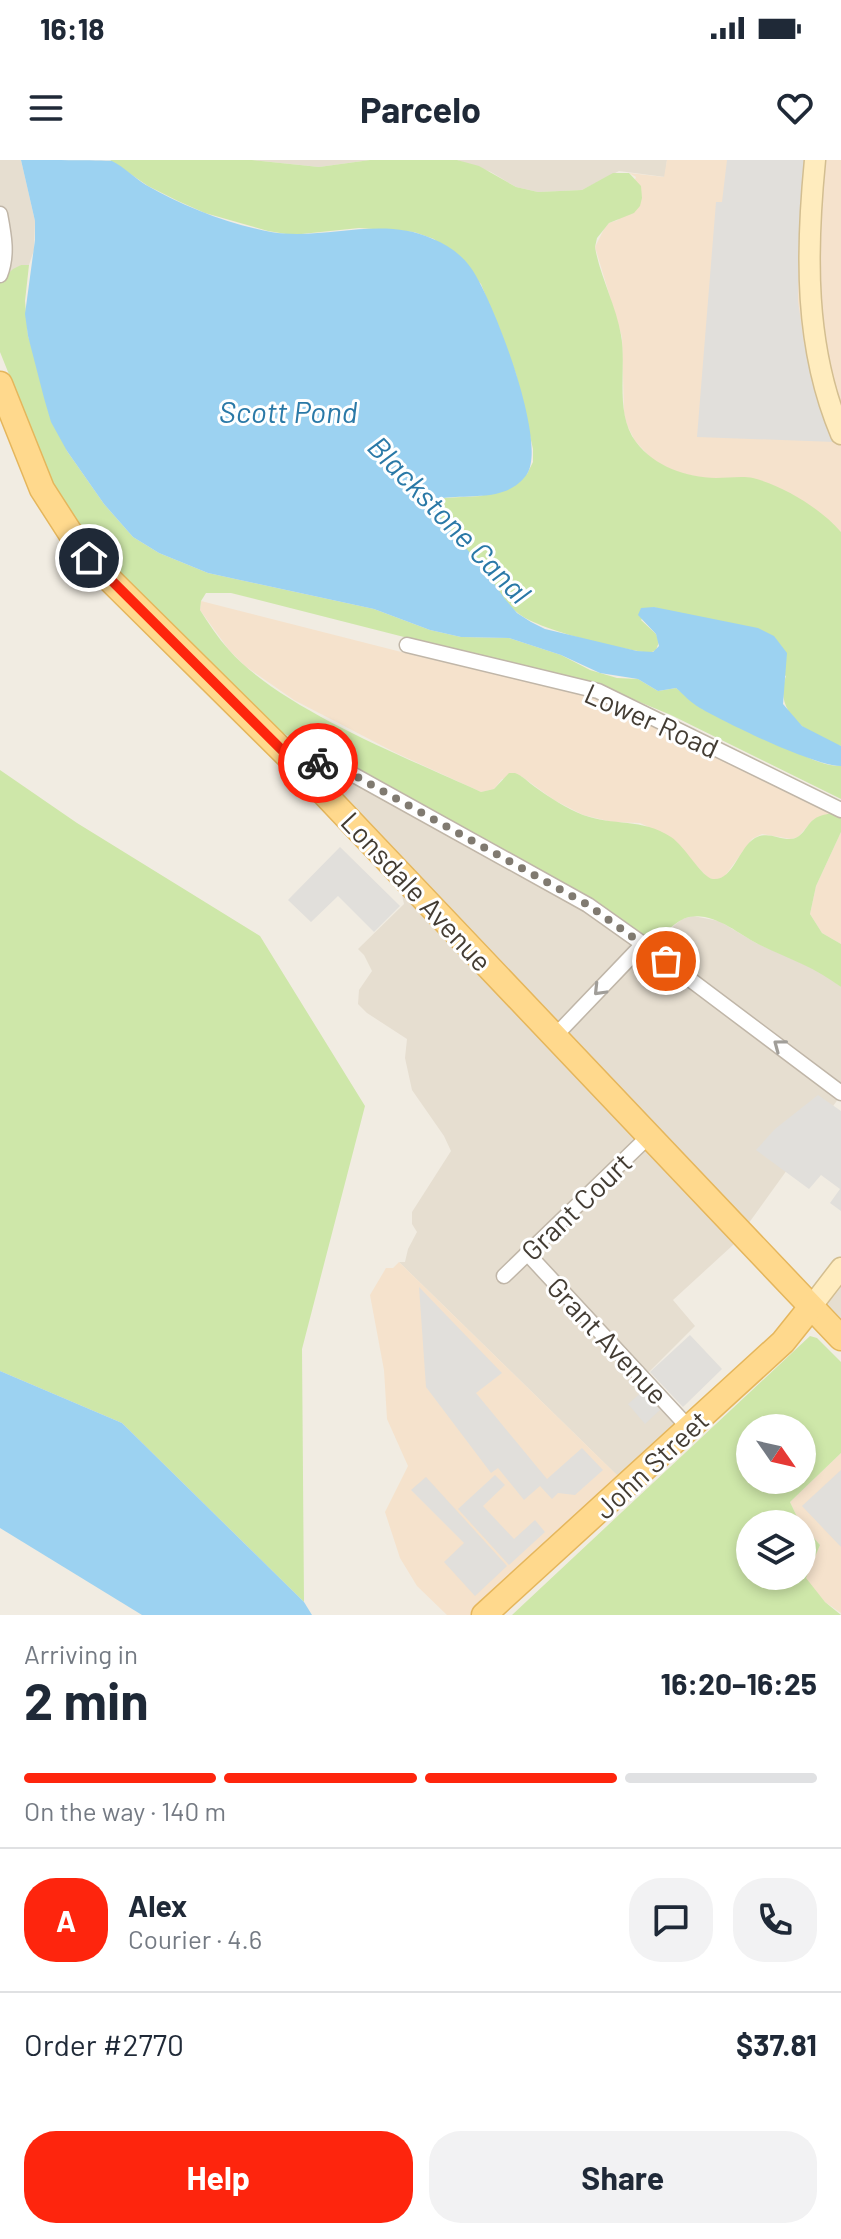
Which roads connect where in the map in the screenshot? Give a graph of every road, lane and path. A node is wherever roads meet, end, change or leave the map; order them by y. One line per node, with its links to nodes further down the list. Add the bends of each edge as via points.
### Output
1 (815, 160): 5 (main road, via 809,304)
2 (0, 214): 3 (street, via 5,263)
3 (0, 275)
4 (0, 384): 7 (main road, Lonsdale Avenue, via 40,486 78,545)
5 (841, 434)
6 (407, 645): 8 (street, Lower Road, via 598,691)
7 (299, 767): 9 (street, via 318,763 343,769 588,905); 10 (main road, Lonsdale Avenue)
8 (841, 810)
9 (643, 944): 10 (street, one-way to 10); 11 (street, one-way to 9)
10 (555, 1036): 12 (main road, Lonsdale Avenue)
11 (841, 1093)
12 (649, 1136): 13 (street, Grant Court); 16 (main road, Lonsdale Avenue)
13 (527, 1253): 15 (street, Grant Court); 18 (street, Grant Avenue)
14 (841, 1268): 16 (main road)
15 (504, 1276)
16 (811, 1307): 17 (main road, Lonsdale Avenue); 18 (main road, John Street, via 783,1342)
17 (841, 1338)
18 (689, 1428): 19 (main road, John Street)
19 (484, 1615)

